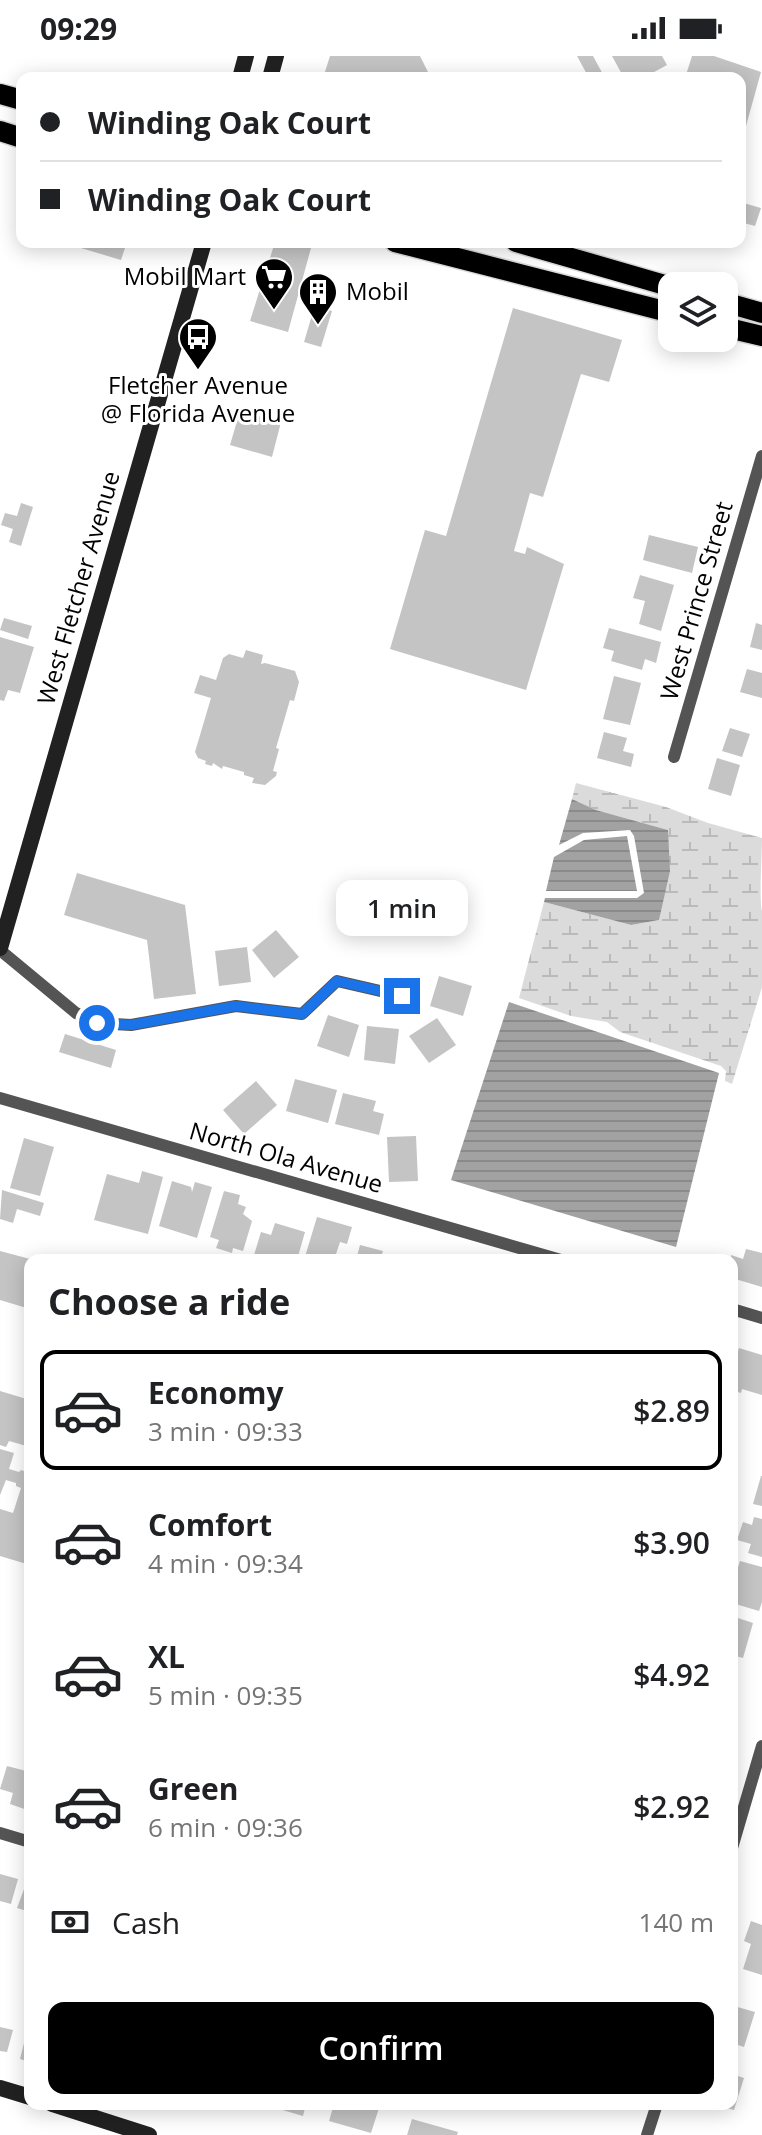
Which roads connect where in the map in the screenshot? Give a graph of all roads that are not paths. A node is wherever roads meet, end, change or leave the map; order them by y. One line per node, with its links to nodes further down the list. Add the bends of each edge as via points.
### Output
1 (202, 248): 12 (main road, West Fletcher Avenue)
2 (418, 248): 6 (main road)
3 (537, 248): 4 (main road)
4 (658, 283)
5 (738, 306): 7 (main road)
6 (658, 309)
7 (762, 313)
8 (738, 330): 9 (main road)
9 (762, 336)
10 (762, 456): 11 (street, West Prince Street)
11 (674, 757)
12 (0, 949): 13 (street, via 76,1013 97,1023 131,1025 236,1006 302,1014 337,981)
13 (402, 996)
14 (0, 1098): 15 (street, North Ola Avenue)
15 (540, 1254)
16 (738, 1311): 17 (street)
17 (762, 1318)
18 (762, 1746): 19 (street)
19 (747, 1798): 20 (street); 21 (street)
20 (762, 1803)
21 (738, 1828)
22 (0, 1833): 23 (street)
23 (24, 1840)
24 (0, 2088): 25 (main road)
25 (24, 2095)
26 (71, 2110): 28 (main road)
27 (655, 2110): 29 (street)
28 (149, 2135)
29 (647, 2135)

